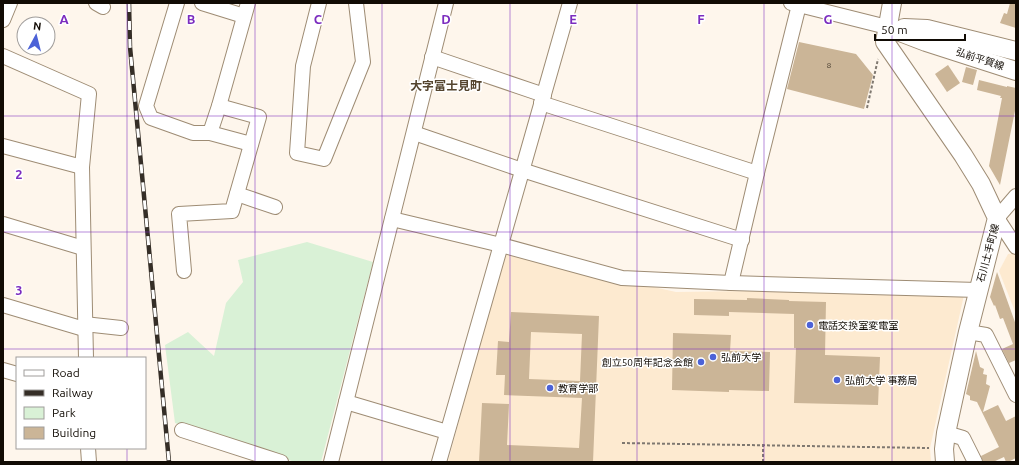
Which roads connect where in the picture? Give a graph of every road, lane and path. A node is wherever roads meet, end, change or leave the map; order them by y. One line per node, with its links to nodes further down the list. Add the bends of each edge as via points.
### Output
1 (10, 3): 11 (street)
2 (177, 3): 21 (street, via 146,106 151,118 193,133)
3 (202, 3): 10 (street)
4 (319, 3): 5 (street, via 302,66 297,153 324,159 364,62)
5 (356, 3)
6 (446, 3): 16 (street)
7 (570, 3): 18 (street)
8 (892, 3): 12 (main road, 石川土手町線)
9 (794, 4): 12 (street); 27 (street)
10 (246, 10): 19 (street)
11 (3, 20)
12 (887, 27): 13 (main road, 弘前平賀線, via 927,29); 17 (main road, 弘前平賀線); 31 (main road, 石川土手町線, via 885,42 963,155 981,184)
13 (1016, 52)
14 (3, 56): 25 (street, via 89,94)
15 (878, 56): 20 (path)
16 (432, 57): 18 (street); 22 (street)
17 (1016, 71)
18 (542, 99): 26 (street); 27 (street)
19 (219, 106): 21 (street); 23 (street, via 258,117)
20 (867, 108)
21 (210, 132): 23 (street)
22 (414, 133): 26 (street); 32 (street)
23 (251, 144): 28 (street)
24 (3, 146): 25 (street)
25 (82, 167): 37 (street)
26 (522, 170): 34 (street); 35 (street)
27 (757, 173): 34 (street)
28 (237, 194): 30 (street); 38 (street, via 232,211 179,214)
29 (1016, 196): 31 (street)
30 (275, 207)
31 (997, 218): 36 (street); 40 (main road, 石川土手町線)
32 (392, 219): 35 (street); 49 (street)
33 (3, 224): 37 (street)
34 (742, 240): 39 (street)
35 (500, 245): 39 (street, via 622,278); 51 (street)
36 (1016, 247)
37 (83, 248): 42 (street)
38 (184, 272)
39 (731, 283): 40 (street)
40 (978, 290): 44 (main road, 石川土手町線)
41 (3, 305): 42 (street)
42 (84, 326): 43 (street); 45 (street)
43 (121, 328)
44 (968, 332): 48 (street, via 986,335); 54 (main road, 石川土手町線)
45 (86, 357)
46 (3, 370): 47 (street)
47 (16, 374)
48 (1016, 395)
49 (346, 402): 51 (street); 58 (street)
50 (182, 430): 57 (street)
51 (447, 432): 59 (street)
52 (622, 443): 53 (path)
53 (764, 444): 54 (path); 60 (path)
54 (945, 448): 61 (street, via 963,438)
55 (88, 449): 56 (street)
56 (89, 462)
57 (281, 462)
58 (331, 462)
59 (439, 462)
60 (763, 462)
61 (975, 462)

